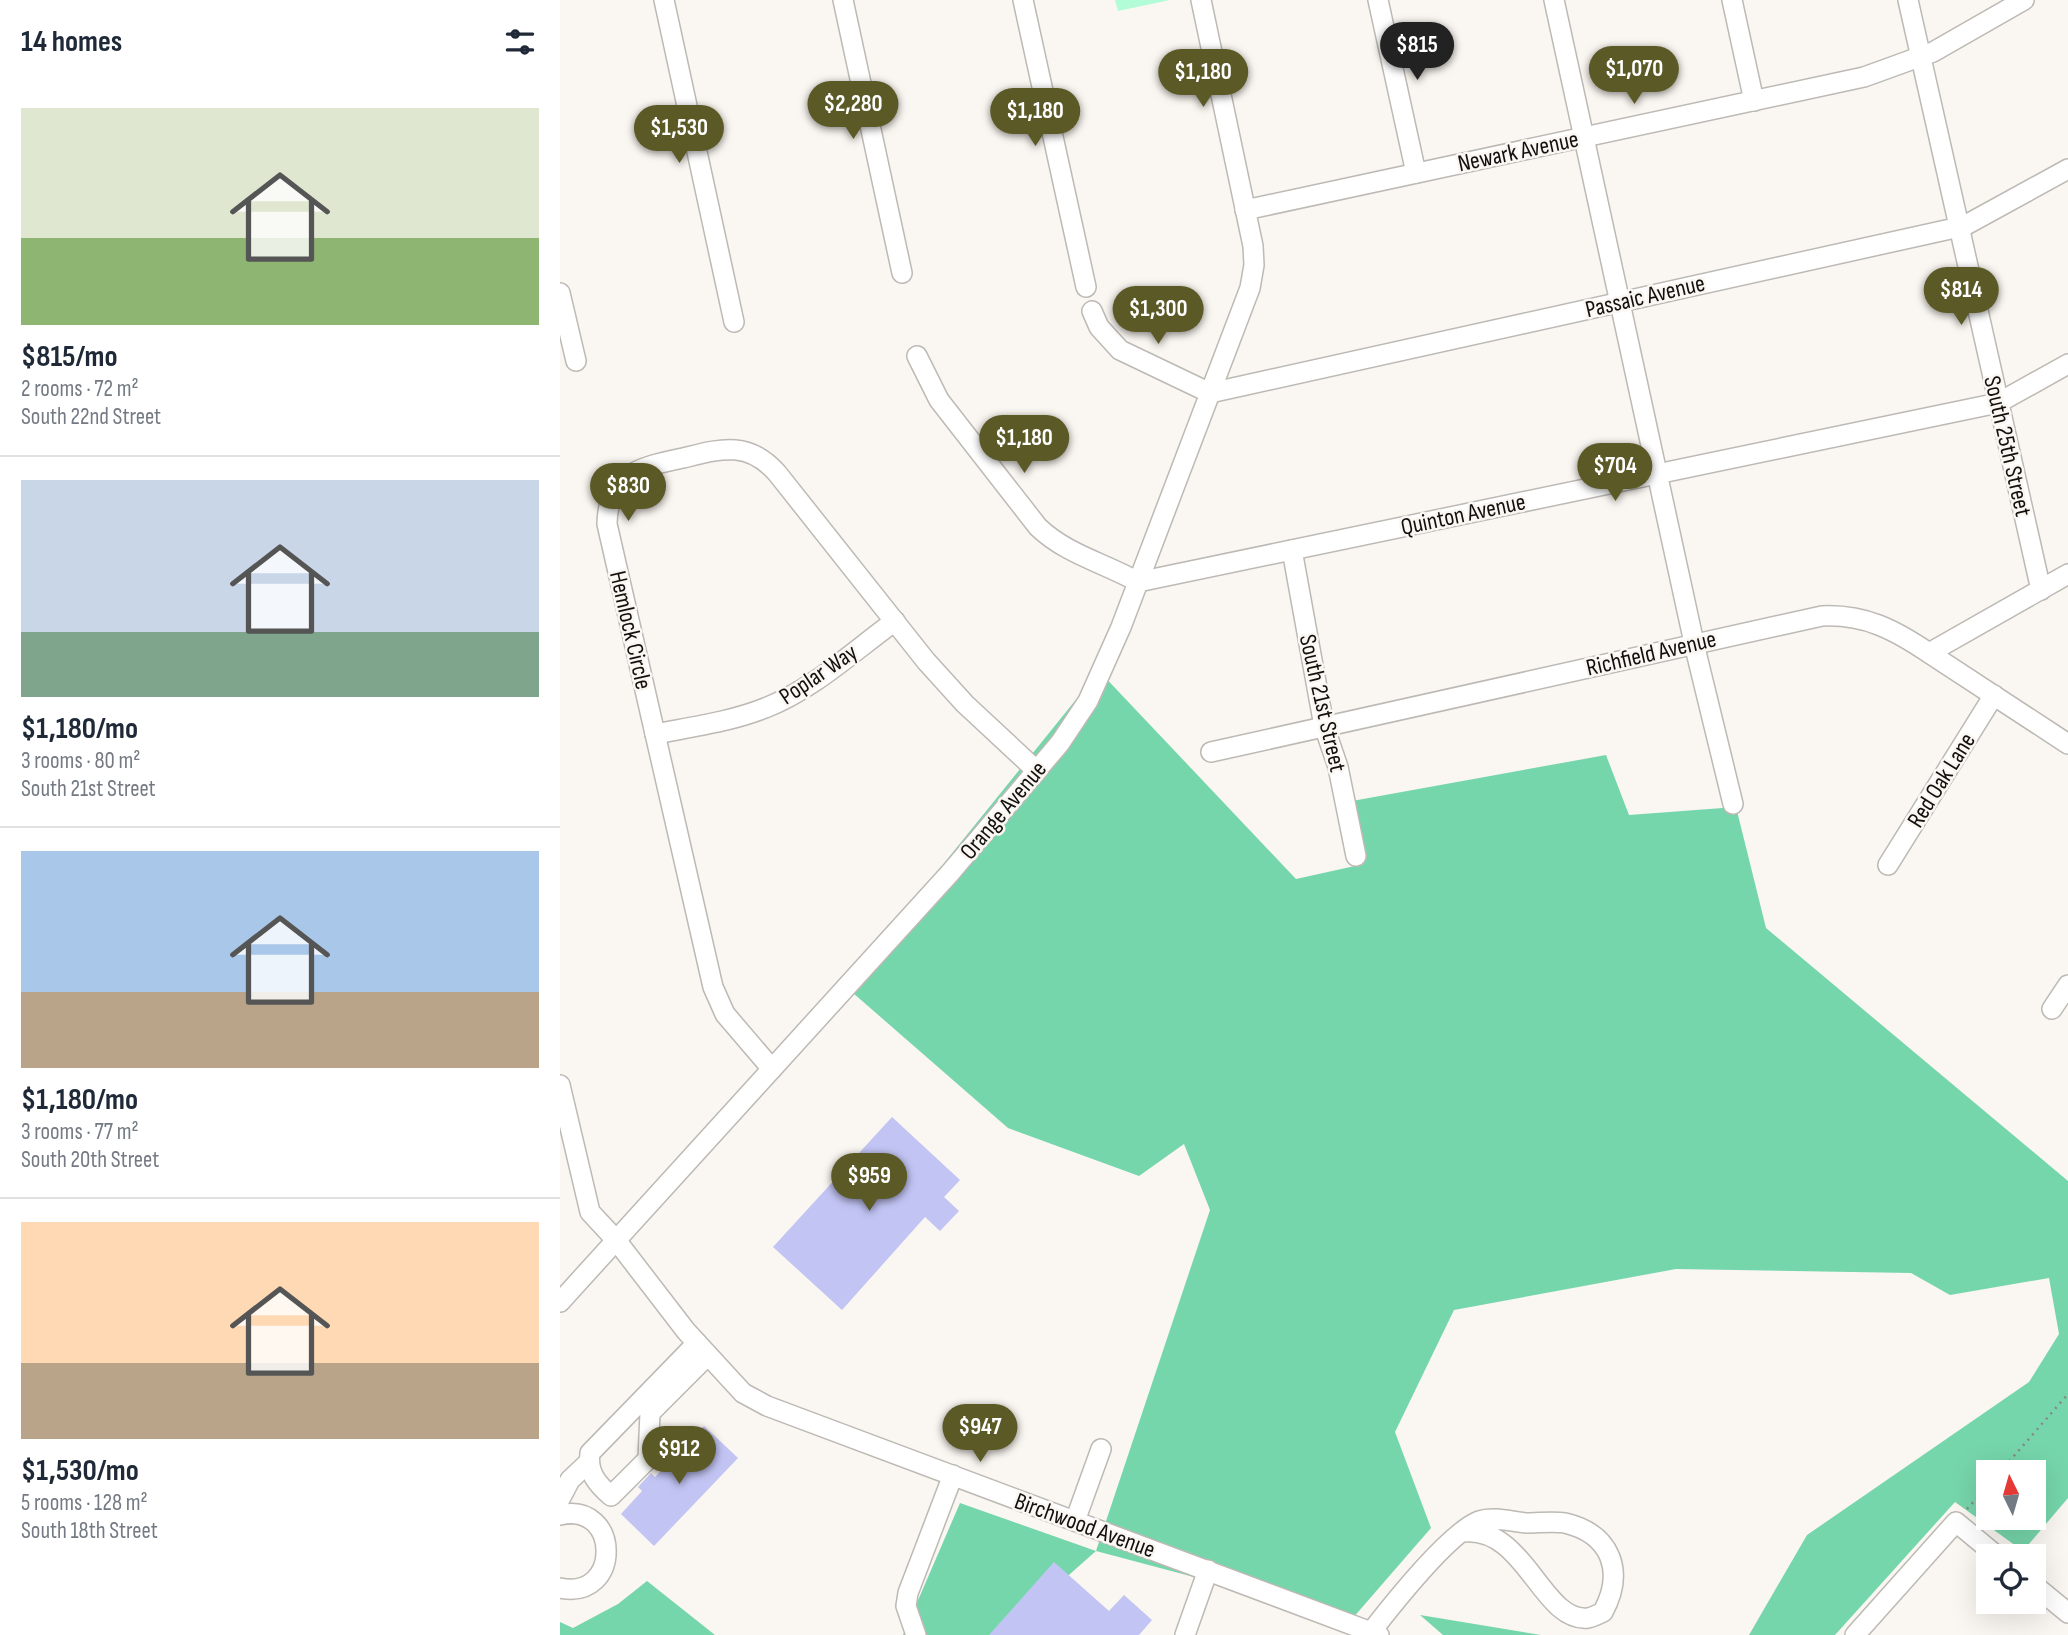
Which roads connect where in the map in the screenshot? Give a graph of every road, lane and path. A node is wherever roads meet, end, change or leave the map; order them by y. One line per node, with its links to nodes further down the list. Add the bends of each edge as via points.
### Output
1 (664, 0): 22 (street)
2 (843, 0): 17 (street)
3 (1023, 0): 18 (street)
4 (1200, 0): 15 (street)
5 (1378, 0): 14 (street)
6 (1553, 0): 12 (street)
7 (1731, 0): 11 (street)
8 (1908, 0): 10 (street, South 25th Street)
9 (2024, 0): 10 (street, Newark Avenue)
10 (1921, 56): 11 (street, Newark Avenue, via 1864,77); 16 (street, South 25th Street)
11 (1754, 101): 12 (street, Newark Avenue)
12 (1583, 137): 14 (street, Newark Avenue); 20 (street)
13 (2068, 169): 16 (street, Passaic Avenue)
14 (1416, 173): 15 (street, Newark Avenue)
15 (1245, 210): 26 (street, Orange Avenue, via 1254,265 1250,288)
16 (1959, 226): 20 (street, Passaic Avenue); 27 (street, South 25th Street)
17 (902, 273)
18 (1086, 287)
19 (560, 293): 24 (street)
20 (1619, 302): 26 (street, Passaic Avenue); 28 (street)
21 (1092, 311): 26 (street, via 1099,327 1120,350)
22 (734, 322)
23 (917, 356): 31 (street, via 939,400 1038,527 1065,548)
24 (576, 361)
25 (2068, 364): 27 (street, Quinton Avenue)
26 (1210, 393): 31 (street, Orange Avenue)
27 (1998, 402): 28 (street, Quinton Avenue); 32 (street, South 25th Street)
28 (1657, 474): 29 (street, Quinton Avenue); 34 (street)
29 (1292, 550): 31 (street, Quinton Avenue); 37 (street, South 21st Street)
30 (2068, 574): 32 (street)
31 (1138, 582): 41 (street, Orange Avenue, via 1088,701)
32 (2041, 590): 35 (street)
33 (894, 621): 38 (street, Poplar Way, via 798,692 767,708); 38 (street, Hemlock Circle, via 777,473 752,453 727,449 641,468 615,490 607,524); 41 (street, Hemlock Circle, via 965,704)
34 (1694, 643): 35 (street, Richfield Avenue, via 1835,615 1885,626); 37 (street, Richfield Avenue); 42 (street)
35 (1930, 653): 36 (street, Richfield Avenue)
36 (1994, 695): 39 (street, Richfield Avenue); 44 (street, Red Oak Lane)
37 (1324, 726): 40 (street, Richfield Avenue); 43 (street, South 21st Street, via 1338,767)
38 (654, 734): 47 (street, Hemlock Circle, via 713,987 726,1014)
39 (2068, 744)
40 (1211, 752)
41 (1037, 771): 47 (street, Orange Avenue)
42 (1733, 804)
43 (1356, 856)
44 (1888, 864)
45 (2068, 985): 46 (street)
46 (2052, 1009)
47 (772, 1069): 49 (street, Orange Avenue)
48 (560, 1085): 49 (street, Birchwood Avenue, via 590,1212)
49 (616, 1240): 50 (street, Orange Avenue); 51 (street, Birchwood Avenue)
50 (560, 1302)
51 (702, 1349): 55 (street, via 590,1453); 56 (street, Birchwood Avenue, via 743,1393 768,1406); 57 (street, via 650,1413 648,1459)
52 (2068, 1394): 54 (path)
53 (1101, 1449): 61 (street)
54 (2010, 1460)
55 (589, 1462): 57 (street, via 592,1475); 58 (street, via 570,1480)
56 (953, 1475): 61 (street, Birchwood Avenue); 71 (street, via 908,1593 906,1606)
57 (611, 1496): 62 (street)
58 (560, 1499)
59 (1976, 1500): 63 (path)
60 (560, 1515): 62 (street, via 576,1514)
61 (1075, 1521): 66 (street, Birchwood Avenue)
62 (594, 1522): 67 (street, via 607,1545 602,1571 582,1588)
63 (1956, 1522): 65 (street); 73 (street)
64 (1463, 1532): 64 (street, via 1476,1531 1496,1539 1521,1559 1557,1606 1573,1615 1587,1618 1603,1612 1612,1596 1614,1571 1607,1547 1583,1529 1561,1522 1499,1520 1480,1521); 70 (street, via 1416,1578)
65 (1983, 1544)
66 (1208, 1570): 70 (street, Birchwood Avenue); 72 (street)
67 (560, 1588)
68 (2046, 1595): 69 (street)
69 (2068, 1614)
70 (1375, 1634)
71 (916, 1635)
72 (1185, 1635)
73 (1855, 1635)

